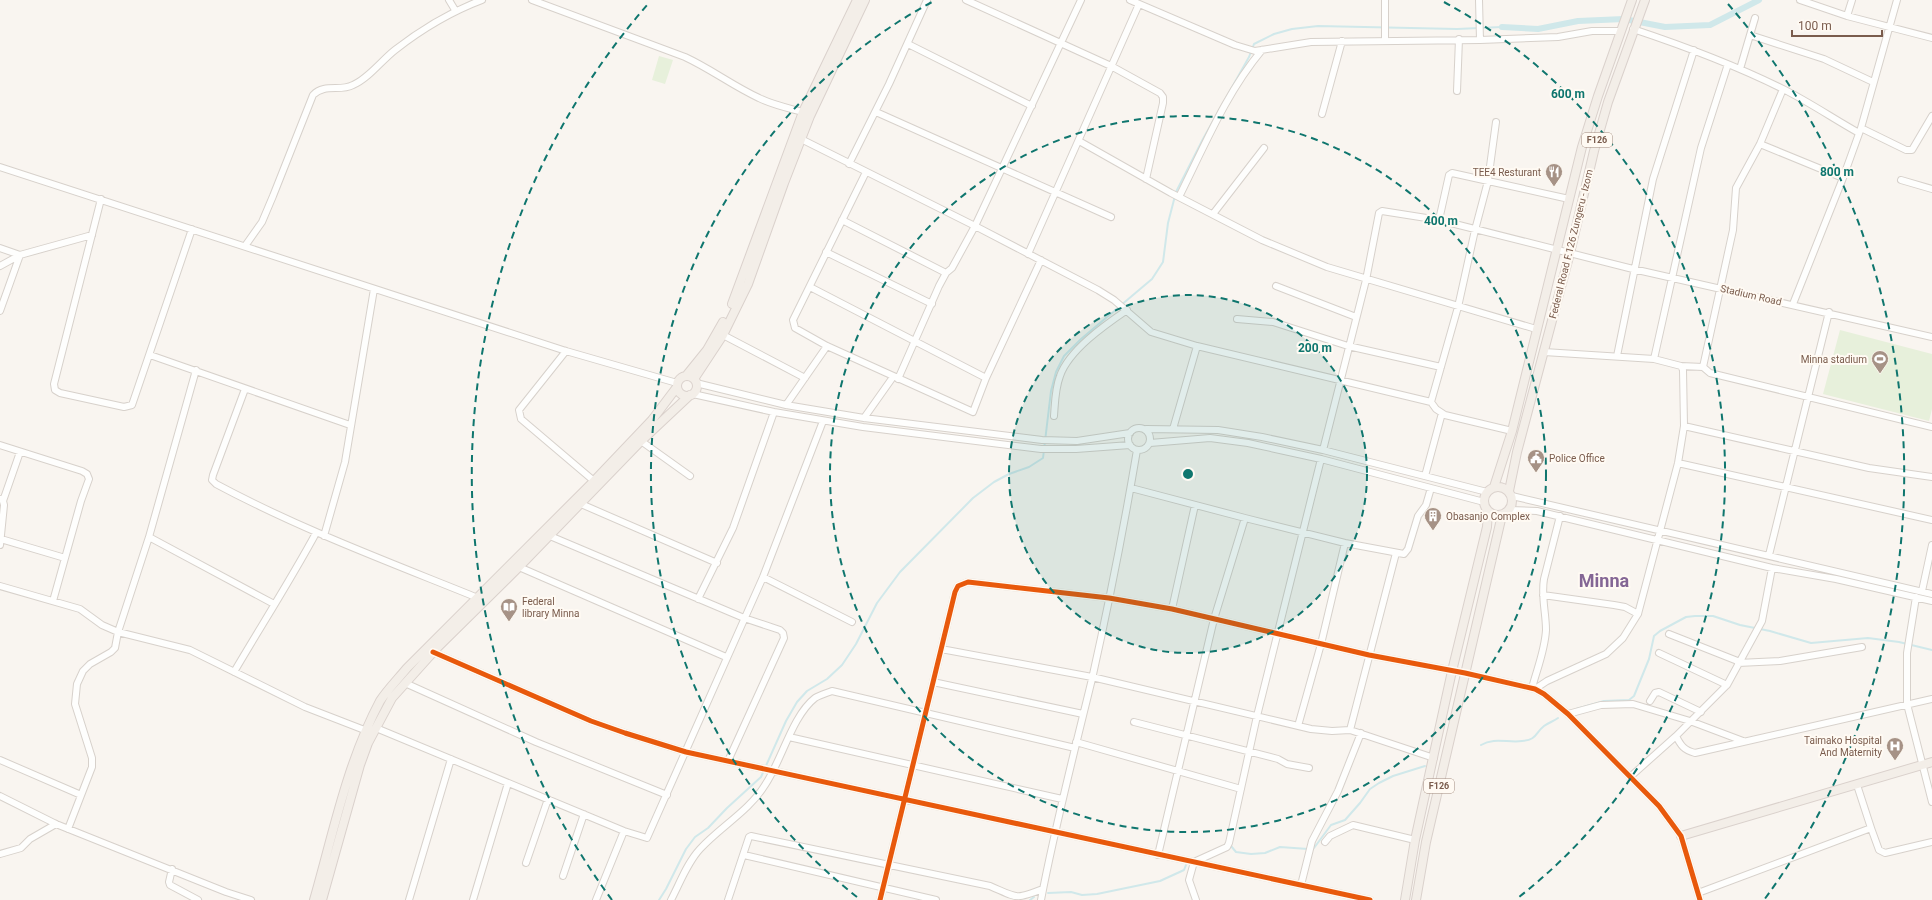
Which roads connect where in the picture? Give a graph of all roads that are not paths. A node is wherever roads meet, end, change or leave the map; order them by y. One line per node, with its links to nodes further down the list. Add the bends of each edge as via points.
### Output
1 (449, 0): 18 (street)
2 (482, 0): 18 (street)
3 (532, 0): 41 (street, via 685,57 760,98)
4 (857, 0): 41 (main road)
5 (865, 0): 48 (main road)
6 (927, 0): 31 (street)
7 (966, 0): 30 (street)
8 (1081, 0): 30 (street)
9 (1130, 0): 17 (street)
10 (1385, 0): 26 (street)
11 (1480, 0): 28 (street)
12 (1632, 0): 23 (main road, Federal Road F.126 Zungeru - Izom / F126)
13 (1645, 0): 22 (main road, Federal Road F.126 Zungeru - Izom / F126)
14 (1800, 0): 19 (street)
15 (1852, 0): 19 (street)
16 (1897, 0): 21 (street)
17 (1140, 4): 32 (street, via 1235,46 1255,51); 35 (street)
18 (455, 10): 73 (street, via 395,50 355,85 342,88 326,87 313,95 262,222)
19 (1847, 16): 21 (street)
20 (1755, 18): 24 (street)
21 (1889, 27): 25 (street); 37 (street)
22 (1634, 28): 33 (street); 77 (main road, Federal Road F.126 Zungeru - Izom / F126, via 1594,151)
23 (1621, 30): 28 (street, via 1592,31 1558,37); 64 (main road, Federal Road F.126 Zungeru - Izom / F126, via 1598,96)
24 (1750, 35): 36 (street); 37 (street, via 1824,59)
25 (1932, 38)
26 (1385, 40): 27 (street); 29 (street)
27 (1459, 40): 28 (street); 39 (street)
28 (1480, 40)
29 (1342, 41): 32 (street, via 1306,43); 43 (street)
30 (1061, 42): 35 (street); 40 (street)
31 (908, 44): 40 (street); 42 (street)
32 (1262, 50): 62 (street, via 1245,70 1231,94)
33 (1694, 50): 34 (street); 82 (street, via 1653,178)
34 (1728, 64): 36 (street); 84 (street, via 1701,148)
35 (1111, 66): 49 (street); 57 (street, via 1163,97)
36 (1740, 69): 38 (street)
37 (1873, 82): 47 (street)
38 (1783, 89): 47 (street); 50 (street)
39 (1457, 91)
40 (1032, 106): 54 (street)
41 (803, 112): 117 (main road, via 732,304)
42 (876, 112): 52 (street); 54 (street)
43 (1322, 114)
44 (1932, 116): 46 (street)
45 (1496, 122): 59 (street)
46 (1930, 126): 47 (street, via 1912,150 1906,150)
47 (1860, 131): 56 (street)
48 (801, 139): 52 (street); 99 (main road, via 748,284)
49 (1079, 141): 57 (street); 61 (street)
50 (1760, 144): 56 (street); 88 (street, via 1736,188 1734,230)
51 (1264, 148): 65 (street)
52 (849, 164): 55 (street)
53 (0, 167): 63 (street)
54 (1003, 168): 61 (street); 69 (street)
55 (866, 172): 67 (street); 69 (street)
56 (1843, 178): 91 (street)
57 (1146, 179): 62 (street)
58 (1900, 180): 60 (street)
59 (1488, 181): 64 (street); 68 (street, via 1449,174); 71 (street)
60 (1932, 189)
61 (1056, 192): 66 (street); 78 (street)
62 (1178, 196): 65 (street)
63 (101, 199): 70 (street); 72 (street)
64 (1569, 199): 75 (main road, Federal Road F.126 Zungeru - Izom / F126)
65 (1213, 214): 85 (street, via 1262,240)
66 (1111, 217)
67 (842, 220): 76 (street); 83 (street)
68 (1439, 220): 71 (street, Stadium Road); 85 (street, Stadium Road, via 1380,211)
69 (975, 226): 78 (street); 83 (street, via 952,268)
70 (192, 229): 73 (street); 107 (street)
71 (1475, 230): 75 (street, Stadium Road); 92 (street)
72 (92, 234): 79 (street); 107 (street, via 54,384 55,390 124,407 130,406 134,402)
73 (245, 246): 89 (street)
74 (0, 248): 79 (street)
75 (1556, 250): 77 (street, Stadium Road); 98 (main road, Federal Road F.126 Zungeru - Izom / F126)
76 (826, 252): 87 (street); 90 (street)
77 (1570, 253): 82 (street, Stadium Road); 106 (main road, Federal Road F.126 Zungeru - Izom / F126)
78 (1028, 254): 80 (street)
79 (20, 255): 81 (street); 94 (street)
80 (1041, 260): 93 (street); 116 (street)
81 (0, 266)
82 (1633, 269): 84 (street, Stadium Road); 108 (street)
83 (946, 273): 90 (street)
84 (1671, 278): 88 (street, Stadium Road); 109 (street)
85 (1366, 280): 92 (street); 96 (street)
86 (1276, 286): 96 (street)
87 (810, 287): 101 (street); 102 (street, via 793,320 794,324 796,328)
88 (1721, 288): 91 (street, Stadium Road); 112 (street)
89 (374, 289): 105 (street); 130 (street)
90 (932, 304): 101 (street)
91 (1793, 304): 95 (street, Stadium Road)
92 (1458, 307): 98 (street); 111 (street)
93 (1126, 309): 103 (street, via 1151,332); 127 (street, via 1066,362 1059,376)
94 (0, 311)
95 (1829, 312): 100 (street, Stadium Road); 122 (street)
96 (1356, 317): 104 (street)
97 (1238, 319): 104 (street, via 1273,322)
98 (1536, 329): 135 (main road, Federal Road F.126 Zungeru - Izom / F126)
99 (723, 335): 114 (street); 117 (main road)
100 (1932, 337)
101 (915, 341): 115 (street); 116 (street)
102 (827, 346): 114 (street); 115 (street)
103 (1197, 346): 118 (street); 133 (street)
104 (1348, 346): 111 (street); 118 (street)
105 (566, 351): 119 (street); 150 (street, via 519,410 519,414 521,419)
106 (1544, 352): 108 (street); 156 (main road, Federal Road F.126 Zungeru - Izom / F126, via 1516,452)
107 (150, 355): 113 (street)
108 (1617, 356): 109 (street)
109 (1654, 359): 110 (street)
110 (1681, 366): 112 (street); 131 (street)
111 (1441, 367): 123 (street)
112 (1703, 367): 122 (street, via 1710,373)
113 (196, 370): 120 (street); 172 (street)
114 (805, 378): 124 (street)
115 (895, 378): 116 (street, via 972,412); 128 (street)
116 (986, 378)
117 (692, 379): 119 (main road, via 679,380); 121 (main road, via 697,387); 124 (street)
118 (1340, 381): 123 (street); 142 (street)
119 (677, 385): 121 (main road, via 680,393); 150 (main road, via 652,420)
120 (245, 389): 130 (street); 169 (street, via 212,480 260,508)
121 (691, 394): 125 (street); 137 (main road)
122 (1809, 396): 132 (street); 143 (street)
123 (1431, 402): 126 (street)
124 (786, 405): 128 (street)
125 (774, 412): 129 (street); 180 (street, via 733,528)
126 (1442, 413): 135 (street); 148 (street)
127 (1054, 416)
128 (864, 418): 136 (street, via 1057,441 1077,441)
129 (823, 421): 140 (street, via 1040,449); 183 (street)
130 (350, 426): 170 (street, via 342,473)
131 (1684, 426): 143 (street); 146 (street)
132 (1932, 427)
133 (1173, 429): 134 (street); 142 (street, via 1218,430)
134 (1146, 430): 136 (street, via 1137,428); 138 (street, via 1150,434)
135 (1512, 431): 152 (main road, Federal Road F.126 Zungeru - Izom / F126)
136 (1130, 433): 140 (street)
137 (641, 441): 147 (street); 159 (main road)
138 (1150, 443): 141 (street, via 1146,449); 145 (street, via 1210,438)
139 (0, 445): 144 (street)
140 (1130, 445): 141 (street)
141 (1137, 450): 153 (street)
142 (1323, 450): 148 (street)
143 (1795, 451): 149 (street, via 1869,468); 151 (street)
144 (20, 452): 157 (street); 179 (street, via 82,470 89,478)
145 (1321, 459): 154 (street); 168 (street)
146 (1678, 463): 151 (street); 167 (street)
147 (690, 476)
148 (1425, 476): 155 (street)
149 (1932, 478)
150 (594, 481): 189 (main road)
151 (1786, 486): 166 (street); 178 (street)
152 (1494, 487): 155 (main road); 156 (main road, via 1502,487)
153 (1131, 488): 160 (street); 190 (street)
154 (1431, 488): 158 (street); 177 (street, via 1406,552)
155 (1487, 492): 158 (main road)
156 (1510, 494): 161 (main road, F126, via 1513,501); 167 (street)
157 (2, 499): 174 (street)
158 (1484, 502): 162 (main road, F126)
159 (581, 504): 171 (main road); 180 (street)
160 (1195, 505): 165 (street); 195 (street)
161 (1509, 510): 163 (main road); 164 (street, via 1532,510)
162 (1488, 511): 163 (main road, via 1492,514); 211 (main road, F126, via 1486,531)
163 (1502, 514): 213 (main road, F126)
164 (1560, 516): 173 (street); 187 (street, via 1544,579)
165 (1245, 518): 168 (street); 198 (street)
166 (1932, 520)
167 (1660, 530): 173 (street); 178 (street)
168 (1303, 532): 175 (street); 201 (street)
169 (316, 534): 170 (street); 194 (street)
170 (324, 536): 189 (street)
171 (550, 536): 181 (main road); 191 (street)
172 (149, 537): 194 (street); 200 (street)
173 (1658, 539): 182 (street); 196 (street)
174 (0, 542): 179 (street)
175 (1345, 543): 177 (street); 203 (street)
176 (1932, 545): 185 (street)
177 (1396, 553): 208 (street)
178 (1769, 556): 185 (street)
179 (65, 558): 192 (street)
180 (717, 563): 191 (street)
181 (519, 567): 206 (main road); 209 (street)
182 (1772, 568): 188 (street); 210 (street, via 1762,621)
183 (763, 577): 197 (street); 199 (street)
184 (0, 586): 192 (street)
185 (1922, 591): 186 (street)
186 (1932, 594)
187 (1543, 595): 196 (street, via 1625,607); 218 (street, via 1546,623 1544,646)
188 (1916, 597): 193 (street); 222 (street, via 1907,653)
189 (478, 598): 233 (main road, via 407,668 381,700)
190 (1109, 598): 195 (street); 205 (street, via 976,582 963,583 955,592); 214 (street)
191 (698, 599): 197 (street)
192 (53, 601): 200 (street, via 80,609 102,625)
193 (1932, 602)
194 (274, 604): 212 (street)
195 (1172, 610): 198 (street)
196 (1638, 614): 218 (street, via 1623,638 1606,654)
197 (744, 618): 209 (street); 245 (street, via 780,630 784,638)
198 (1214, 619): 201 (street); 219 (street)
199 (852, 622)
200 (118, 632): 212 (street, via 190,650); 256 (street, via 114,648 90,664 84,671 75,693 75,704 92,758 92,767)
201 (1278, 634): 203 (street); 227 (street)
202 (1669, 634): 210 (street)
203 (1322, 644): 208 (street); 230 (street)
204 (1862, 647): 210 (street, via 1780,661)
205 (942, 649): 214 (street); 215 (street)
206 (434, 652): 216 (main road); 240 (street, via 591,721)
207 (1659, 653): 217 (street)
208 (1369, 655): 211 (street); 232 (street)
209 (726, 657): 240 (street)
210 (1739, 663): 217 (street)
211 (1452, 671): 213 (street); 242 (main road, F126)
212 (234, 672): 233 (street, via 305,707)
213 (1465, 673): 218 (street); 301 (main road, F126, via 1426,842)
214 (1092, 677): 219 (street); 225 (street)
215 (933, 682): 223 (street); 225 (street)
216 (405, 683): 231 (main road, via 392,698); 257 (street, via 536,742)
217 (1727, 685): 224 (street)
218 (1534, 689): 226 (street)
219 (1194, 700): 227 (street); 235 (street)
220 (1932, 700): 222 (street)
221 (1650, 701): 224 (street, via 1655,693 1659,692)
222 (1908, 704): 238 (street); 248 (street)
223 (925, 712): 237 (street, via 832,690 816,697 805,709); 239 (street); 247 (street)
224 (1701, 712): 229 (street)
225 (1083, 714): 239 (street)
226 (1568, 714): 229 (street, via 1602,705 1633,704); 252 (street)
227 (1257, 716): 230 (street); 241 (street)
228 (1134, 722): 235 (street)
229 (1690, 722): 236 (street); 238 (street)
230 (1298, 726): 232 (street, via 1327,731)
231 (376, 728): 243 (street); 289 (main road, via 360,765)
232 (1350, 730): 234 (street)
233 (367, 731): 288 (main road, via 342,797)
234 (1360, 733): 242 (street); 281 (street, via 1341,784 1311,845)
235 (1186, 736): 241 (street); 250 (street)
236 (1676, 736): 238 (street, via 1686,750 1695,753); 252 (street)
237 (789, 737): 247 (street); 251 (street)
238 (1744, 742)
239 (1075, 745): 250 (street); 261 (street)
240 (686, 752): 245 (street); 257 (street)
241 (1250, 753): 249 (street); 255 (street)
242 (1434, 758): 270 (main road, F126)
243 (451, 759): 253 (street); 290 (street)
244 (0, 760): 256 (street)
245 (728, 761): 251 (street)
246 (1932, 762): 248 (main road)
247 (913, 765): 260 (street); 261 (street)
248 (1923, 765): 254 (main road); 262 (street)
249 (1309, 768)
250 (1177, 771): 255 (street); 275 (street)
251 (773, 772): 260 (street); 293 (street, via 757,796 693,857)
252 (1630, 777): 269 (street, via 1659,806)
253 (508, 783): 259 (street); 291 (street)
254 (1857, 785): 265 (street); 269 (main road)
255 (1241, 789): 276 (street, via 1228,845)
256 (81, 795): 266 (street)
257 (667, 795): 267 (street, via 649,836 644,838)
258 (0, 796): 264 (street)
259 (548, 799): 263 (street); 277 (street)
260 (905, 800): 268 (street); 278 (street)
261 (1062, 800): 268 (street)
262 (1932, 802)
263 (584, 814): 267 (street); 280 (street)
264 (56, 824): 266 (street); 273 (street, via 20,848)
265 (1871, 828): 272 (street, via 1879,850 1885,853); 284 (street)
266 (68, 829): 279 (street)
267 (624, 831): 292 (street)
268 (1054, 832): 275 (street); 283 (street)
269 (1681, 836): 284 (street)
270 (1416, 840): 271 (street, via 1353,825 1330,836); 300 (main road, F126)
271 (1325, 842)
272 (1932, 842)
273 (0, 854)
274 (744, 855): 278 (street, via 749,837 753,836); 282 (street); 294 (street)
275 (1158, 855): 276 (street)
276 (1194, 862): 281 (street); 298 (street, via 1189,880)
277 (526, 863)
278 (888, 866): 282 (street); 285 (street, via 990,886)
279 (172, 869): 286 (street, via 170,885); 287 (street)
280 (563, 876)
281 (1301, 885): 299 (street)
282 (882, 888): 295 (street); 296 (street)
283 (1043, 889): 285 (street); 297 (street)
284 (1698, 893): 302 (street)
285 (1023, 899)
286 (198, 900)
287 (251, 900)
288 (314, 900)
289 (322, 900)
290 (408, 900)
291 (473, 900)
292 (596, 900)
293 (672, 900)
294 (728, 900)
295 (880, 900)
296 (936, 900)
297 (1041, 900)
298 (1196, 900)
299 (1370, 900)
300 (1405, 900)
301 (1416, 900)
302 (1700, 900)

